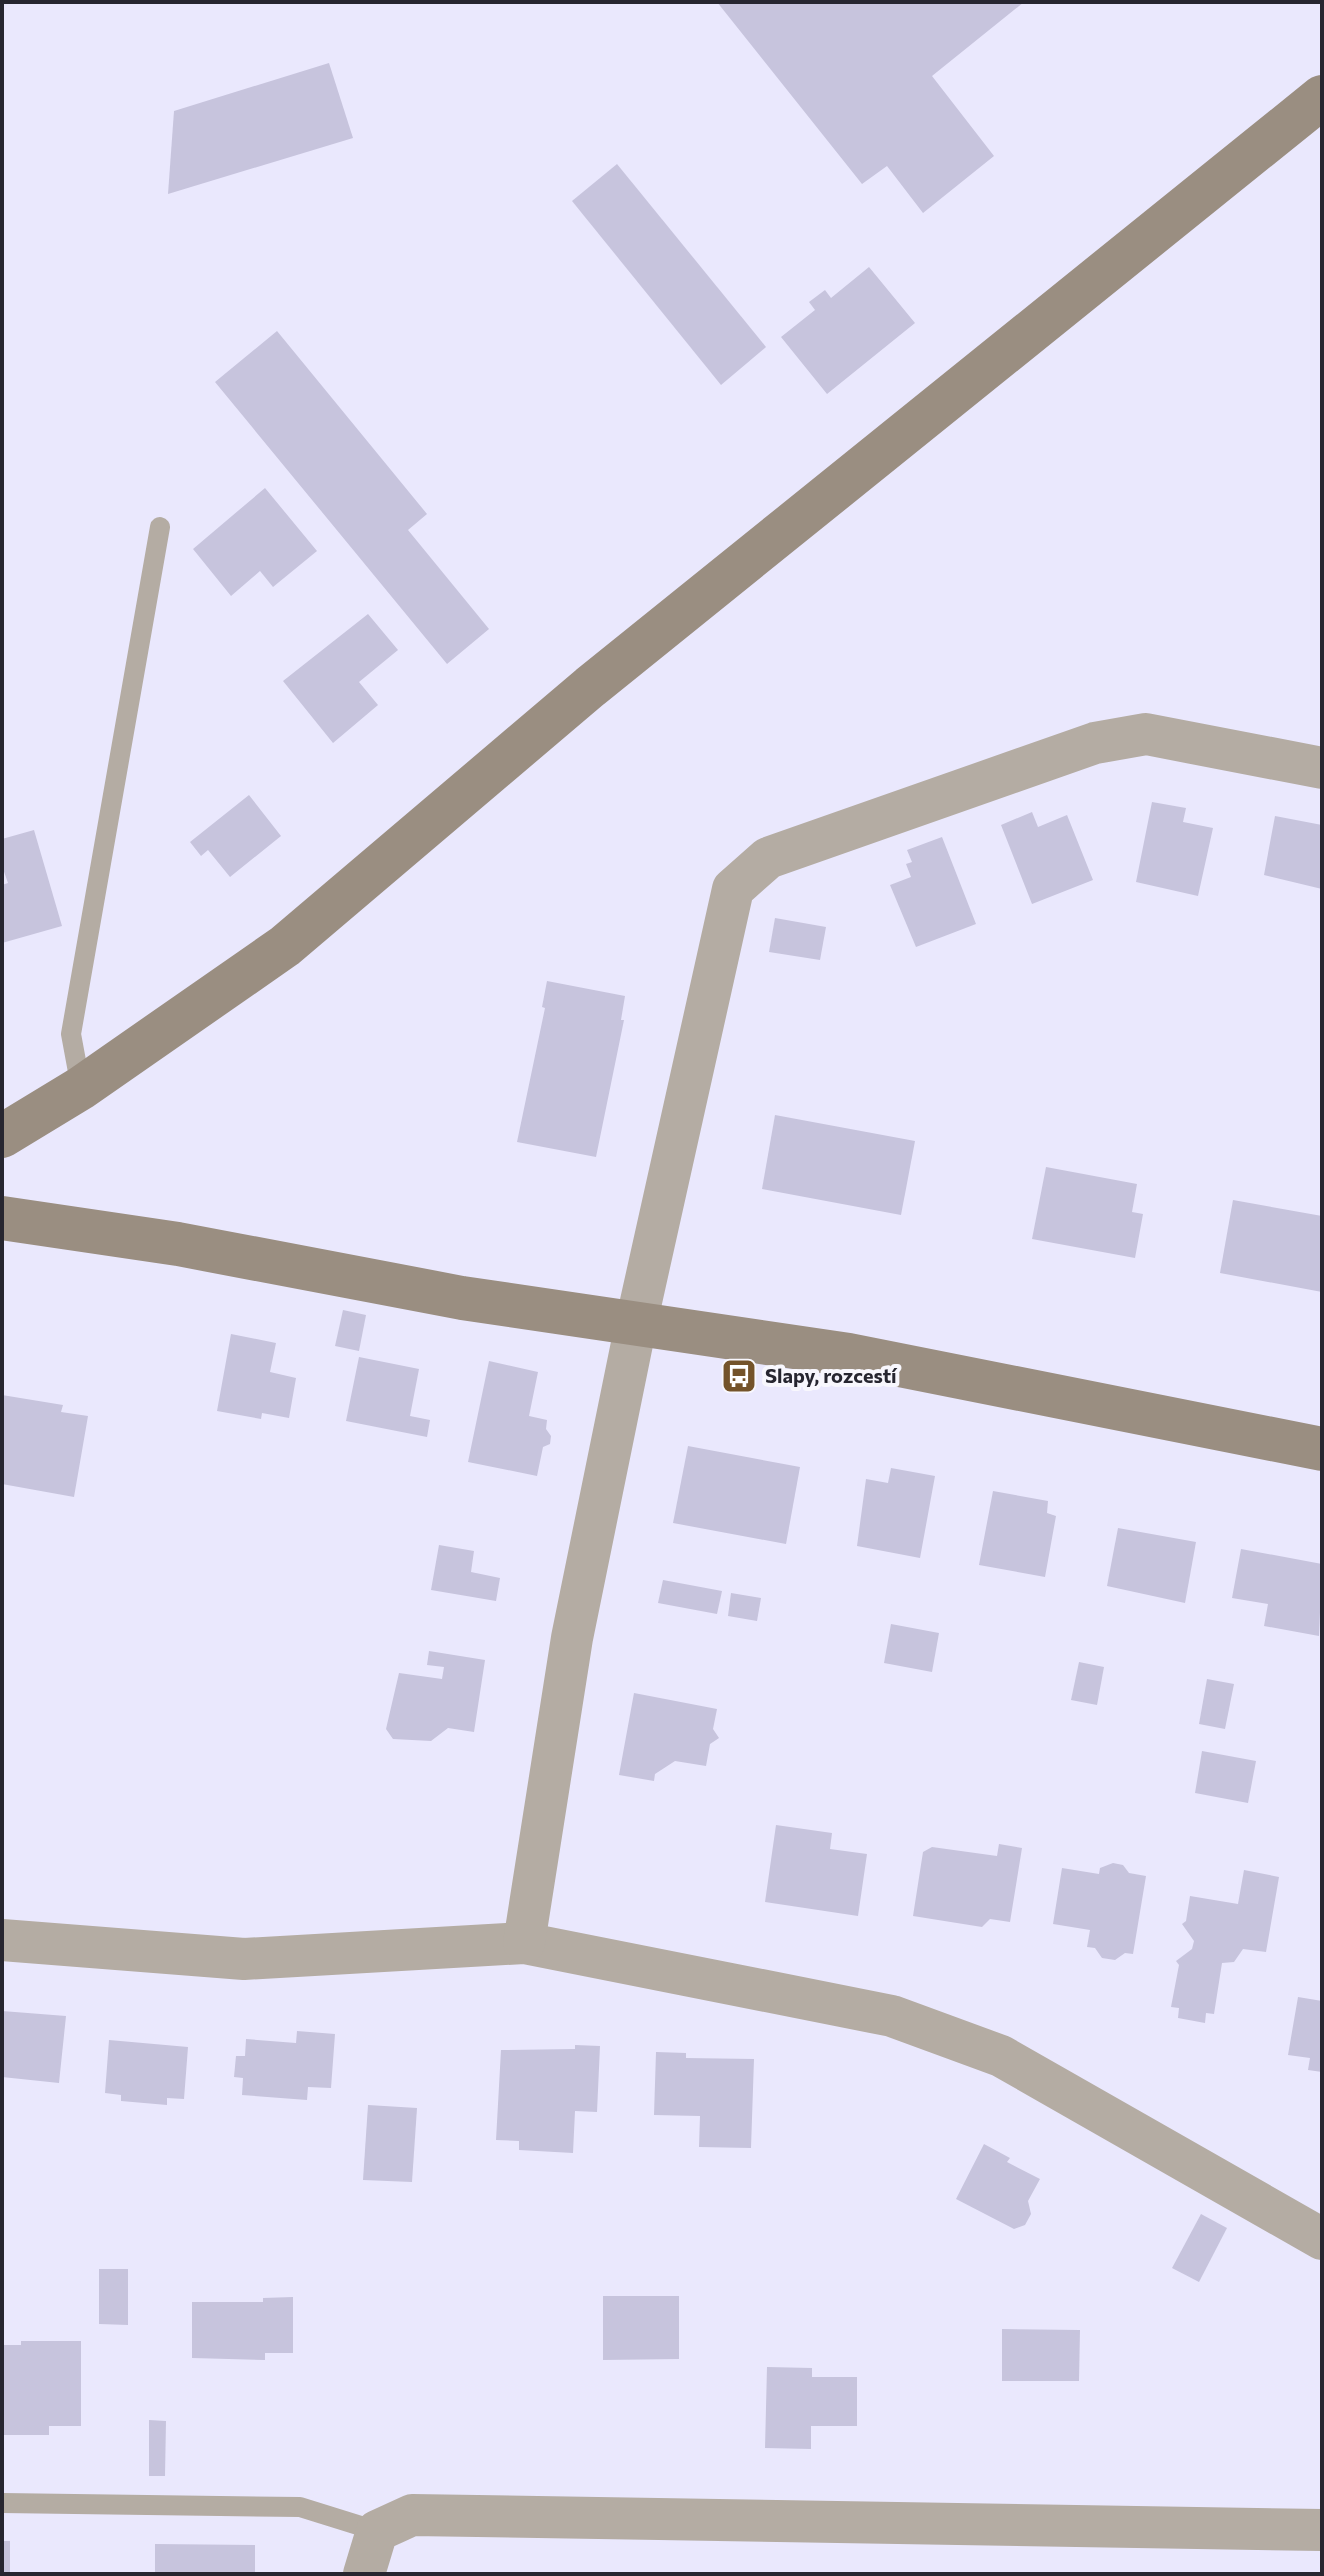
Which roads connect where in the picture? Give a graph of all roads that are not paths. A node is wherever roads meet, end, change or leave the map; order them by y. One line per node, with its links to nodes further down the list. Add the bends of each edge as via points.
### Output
1 (1322, 97): 4 (main road, via 578,696 285,946)
2 (160, 527): 4 (lane, via 71,1034)
3 (1322, 768): 7 (street, via 1146,734 1095,743 768,858 733,889)
4 (81, 1088): 5 (main road)
5 (2, 1136)
6 (2, 1218): 7 (main road)
7 (636, 1324): 8 (main road, via 849,1355); 10 (street, via 572,1638)
8 (1322, 1449)
9 (2, 1940): 10 (street, via 244,1959)
10 (524, 1943): 11 (street, via 892,2016 1001,2056)
11 (1322, 2239)
12 (2, 2503): 14 (lane, via 300,2507)
13 (1322, 2530): 14 (street, via 412,2515)
14 (377, 2531): 15 (street)
15 (364, 2574)

